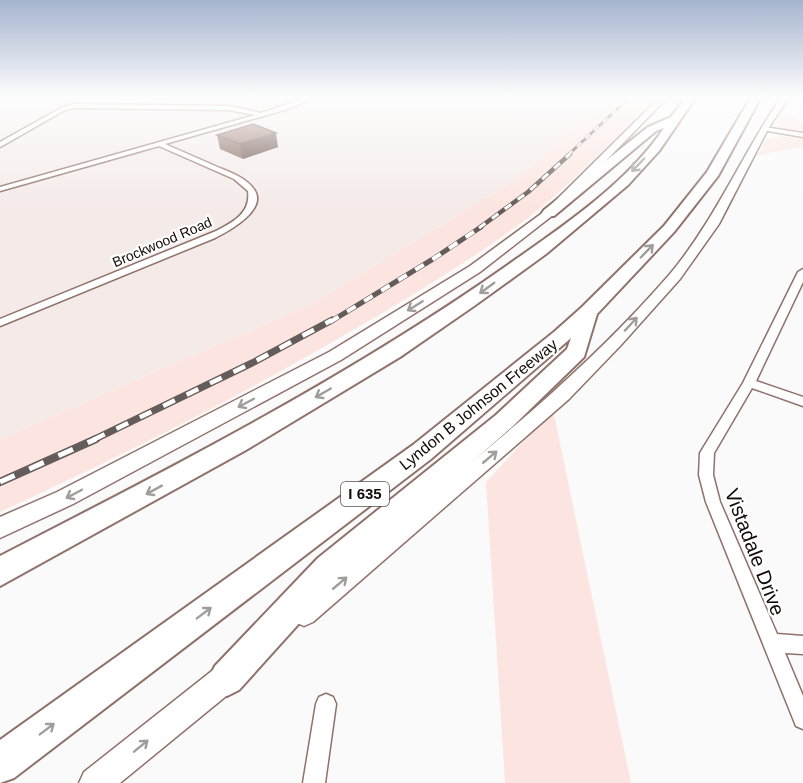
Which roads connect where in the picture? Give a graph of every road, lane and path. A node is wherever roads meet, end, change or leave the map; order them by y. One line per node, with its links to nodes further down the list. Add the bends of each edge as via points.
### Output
1 (21, 134): 9 (street)
2 (197, 134): 8 (street)
3 (628, 134): 11 (main road)
4 (646, 134): 11 (highway)
5 (666, 134): 18 (highway, one-way to 18, via 611,193 403,347 156,489)
6 (735, 134): 13 (highway, Lyndon B Johnson Freeway / I 635, one-way to 6, via 669,229 713,173)
7 (762, 134): 21 (main road, one-way to 7, via 563,395 675,276 713,224)
8 (160, 144): 10 (street); 14 (street, Brockwood Road, via 236,178 251,190 251,206 244,217 212,236)
9 (0, 146)
10 (0, 189)
11 (549, 213): 17 (main road, one-way to 17, via 475,269 335,356 65,498)
12 (803, 274): 15 (street, Vistadale Drive)
13 (588, 312): 21 (highway, via 577,352 504,421 329,568); 24 (highway, Lyndon B Johnson Freeway / I 635, one-way to 13, via 422,452)
14 (0, 323)
15 (749, 383): 16 (street); 19 (street, Vistadale Drive, via 707,453 706,475 713,502)
16 (803, 402)
17 (0, 528)
18 (0, 572)
19 (770, 643): 20 (street); 23 (street, Vistadale Drive)
20 (803, 645)
21 (227, 678): 25 (main road, one-way to 21)
22 (326, 704): 26 (street)
23 (803, 719)
24 (0, 764)
25 (95, 783)
26 (314, 783)

